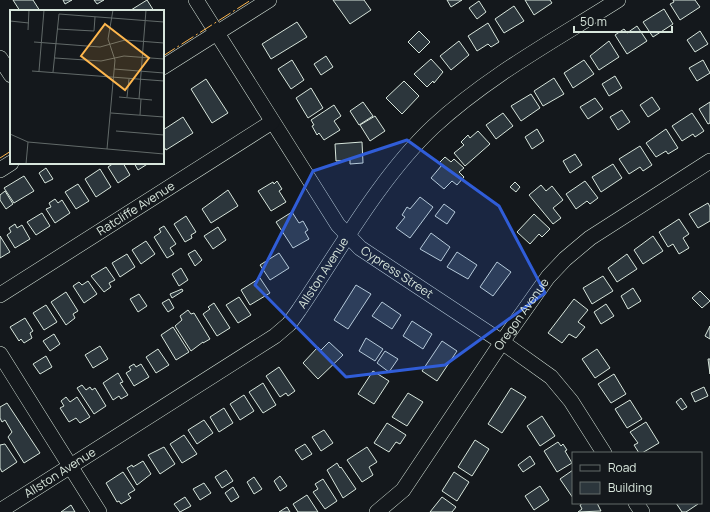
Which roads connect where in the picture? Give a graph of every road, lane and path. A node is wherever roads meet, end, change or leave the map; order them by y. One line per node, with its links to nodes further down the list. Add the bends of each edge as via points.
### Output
1 (196, 0): 4 (street, Cypress Street)
2 (269, 0): 4 (street)
3 (618, 0): 12 (street, Allston Avenue, via 459,104 432,128 397,167)
4 (216, 34): 6 (street); 8 (street, Cypress Street)
5 (0, 58): 7 (street)
6 (164, 66)
7 (10, 73)
8 (272, 122): 12 (street, Cypress Street, via 338,225); 13 (street, Ratcliffe Avenue)
9 (710, 161): 14 (street, Oregon Avenue, via 613,223 565,259 535,293)
10 (10, 164): 11 (street)
11 (0, 170)
12 (349, 236): 14 (street, Cypress Street, via 360,248); 17 (street, Allston Avenue, via 296,315 275,336)
13 (0, 295)
14 (502, 342): 16 (street, Cypress Street, via 537,366 562,388); 20 (street, Oregon Avenue, via 409,481)
15 (0, 354): 17 (street)
16 (603, 452)
17 (71, 466): 18 (street, Allston Avenue); 19 (street)
18 (0, 511)
19 (100, 512)
20 (378, 512)

